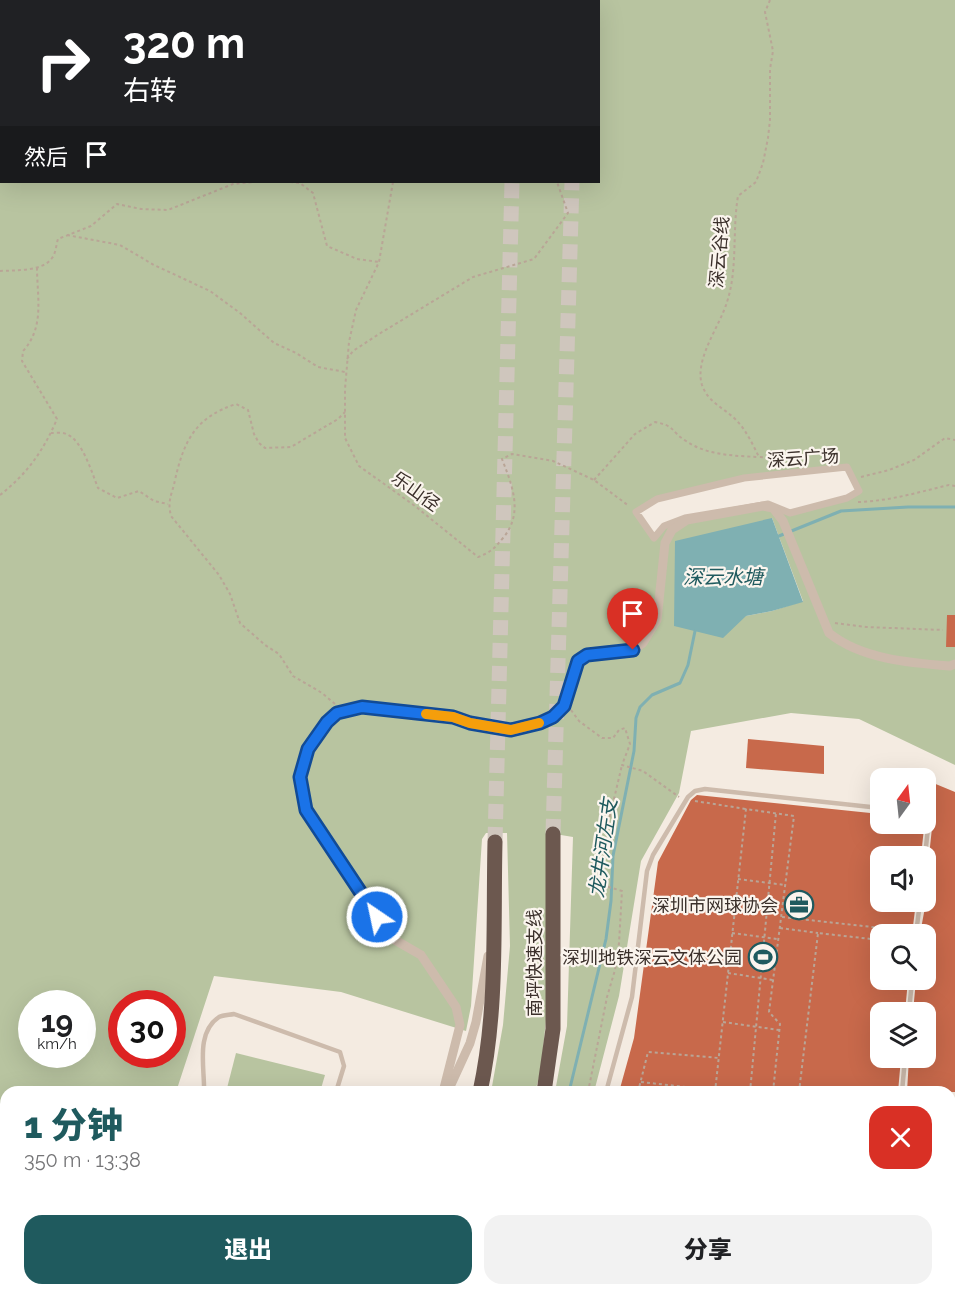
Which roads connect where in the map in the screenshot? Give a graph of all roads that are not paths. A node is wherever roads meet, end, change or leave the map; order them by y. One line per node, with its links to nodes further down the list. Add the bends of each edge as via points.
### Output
1 (847, 498): 1 (street, 深云广场, via 859,491 847,467 744,478 657,498 636,512 654,538 664,526 685,518 768,504 790,513)
2 (955, 664): 10 (street, via 915,663 843,644 829,633 783,521 773,508 763,506 687,520 672,530 665,543 657,620 643,643 633,650 587,655 578,661 564,706 553,717 511,730 453,717 362,707 337,713 308,749 300,777 306,810 377,917 395,940 421,955 456,1007 460,1025)
3 (870, 807): 14 (lane, via 705,789 688,797 647,871 632,997)
4 (553, 834): 13 (highway, 南坪快速支线, via 553,1029)
5 (495, 842): 6 (highway)
6 (493, 921): 11 (street, via 476,1022); 12 (highway, via 492,1018)
7 (904, 1068): 15 (lane)
8 (204, 1086): 9 (lane, via 204,1039 220,1017 234,1014 340,1052 344,1066)
9 (338, 1086)
10 (446, 1086)
11 (448, 1086)
12 (481, 1086)
13 (545, 1086)
14 (608, 1086)
15 (903, 1086)

